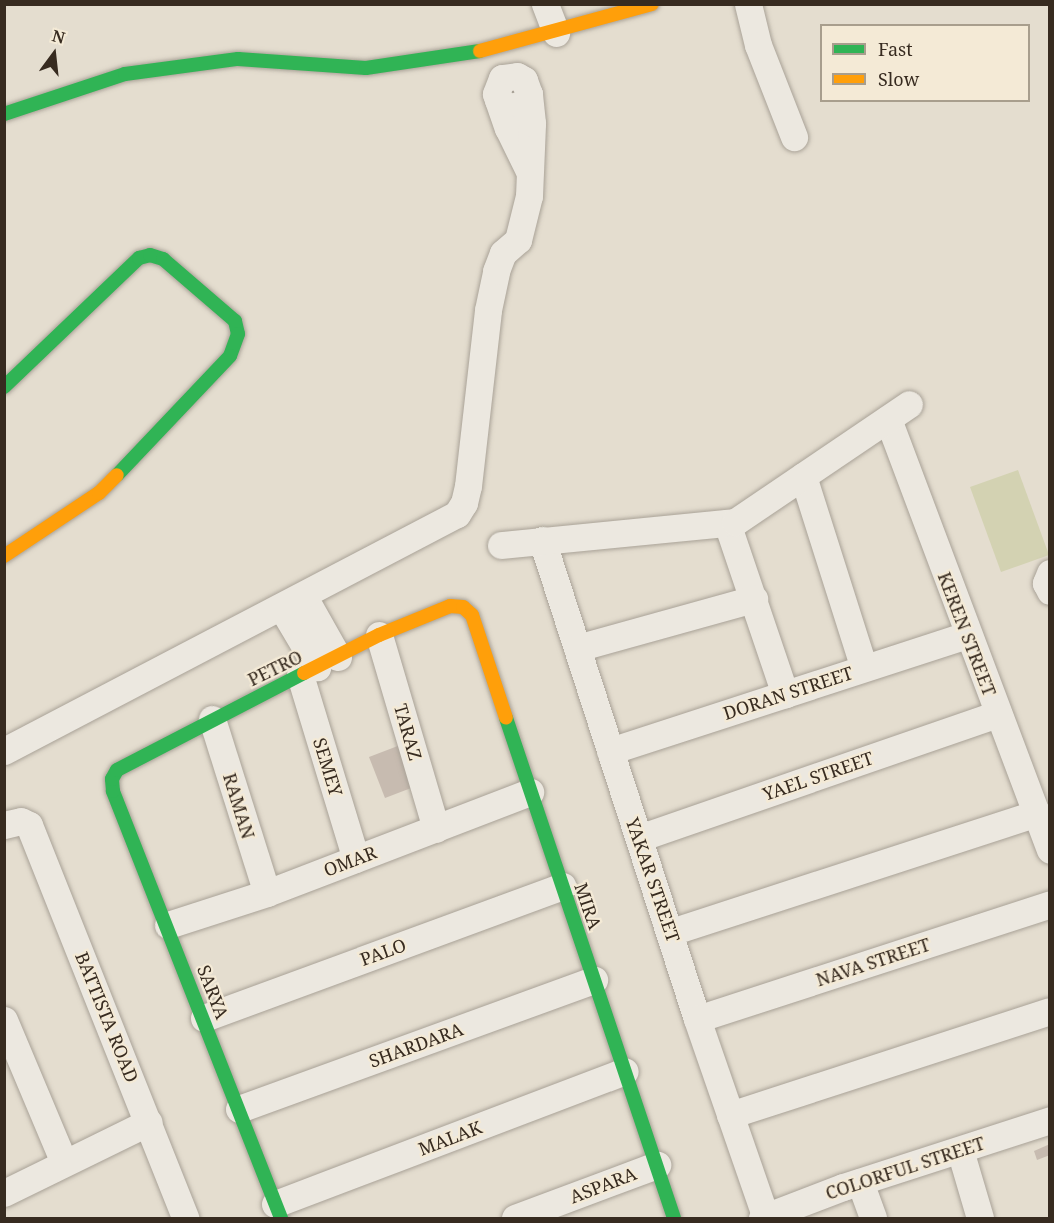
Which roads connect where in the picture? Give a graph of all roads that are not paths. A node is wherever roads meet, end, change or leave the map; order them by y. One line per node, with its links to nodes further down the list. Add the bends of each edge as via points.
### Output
1 (545, 4): 4 (street)
2 (652, 4): 4 (street)
3 (748, 4): 10 (street, via 758,45)
4 (556, 33): 5 (street)
5 (503, 48): 6 (street); 9 (street, via 366,68 238,59 125,74)
6 (509, 75): 7 (street, via 524,80); 8 (street, via 498,83)
7 (529, 94): 8 (street, via 525,102 512,108); 11 (street)
8 (498, 100): 11 (street)
9 (4, 114)
10 (794, 137)
11 (529, 173): 19 (street, via 523,224 518,240 503,253 488,310 464,503 444,523)
12 (4, 387): 17 (street, via 139,258 150,255 163,259 235,321 238,334 230,356 99,493)
13 (804, 476): 14 (street, via 735,522); 22 (street, KEREN STREET, via 898,411); 25 (street)
14 (726, 523): 15 (street); 18 (street)
15 (542, 540): 16 (street); 23 (street, YAKAR STREET)
16 (501, 545)
17 (4, 556)
18 (753, 600): 23 (street); 26 (street)
19 (293, 602): 24 (street, SEMEY); 29 (street)
20 (463, 607): 21 (street, PETRO, via 450,606); 32 (street, MIRA, via 472,615)
21 (379, 635): 24 (street, PETRO); 35 (street, TARAZ)
22 (966, 635): 25 (street, DORAN STREET); 27 (street, KEREN STREET)
23 (577, 648): 30 (street, YAKAR STREET)
24 (318, 666): 28 (street, PETRO); 38 (street, SEMEY)
25 (864, 668): 26 (street, DORAN STREET)
26 (785, 694): 30 (street, DORAN STREET)
27 (998, 714): 33 (street, KEREN STREET); 36 (street, YAEL STREET)
28 (212, 719): 31 (street, PETRO, via 117,770); 40 (street, RAMAN)
29 (4, 751)
30 (610, 751): 36 (street, YAKAR STREET)
31 (112, 779): 42 (street, SARYA, via 113,791)
32 (530, 792): 35 (street, OMAR); 39 (street, MIRA)
33 (1037, 813): 37 (street, KEREN STREET); 43 (street)
34 (13, 823): 53 (street, BATTISTA ROAD, via 29,825)
35 (436, 829): 38 (street, OMAR)
36 (639, 838): 43 (street, YAKAR STREET)
37 (1050, 849)
38 (356, 859): 40 (street, OMAR)
39 (562, 886): 44 (street, MIRA); 46 (street, PALO)
40 (267, 893): 42 (street, OMAR)
41 (1050, 904): 47 (street, NAVA STREET)
42 (168, 925): 46 (street, SARYA)
43 (671, 933): 47 (street, YAKAR STREET)
44 (594, 980): 49 (street, MIRA); 50 (street, SHARDARA)
45 (1050, 1011): 51 (street)
46 (204, 1018): 50 (street, SARYA)
47 (697, 1019): 51 (street, YAKAR STREET)
48 (4, 1020): 55 (street)
49 (625, 1071): 56 (street, MIRA); 59 (street, MALAK)
50 (238, 1109): 59 (street, SARYA)
51 (730, 1115): 63 (street, YAKAR STREET)
52 (1049, 1121): 54 (street, COLORFUL STREET)
53 (149, 1122): 55 (street); 60 (street, BATTISTA ROAD)
54 (960, 1150): 57 (street, COLORFUL STREET); 65 (street)
55 (64, 1163): 58 (street)
56 (657, 1165): 61 (street, ASPARA); 62 (street, MIRA)
57 (860, 1182): 63 (street, COLORFUL STREET); 64 (street)
58 (4, 1193)
59 (278, 1211)
60 (176, 1215)
61 (515, 1218)
62 (674, 1218)
63 (764, 1218)
64 (873, 1218)
65 (980, 1218)

